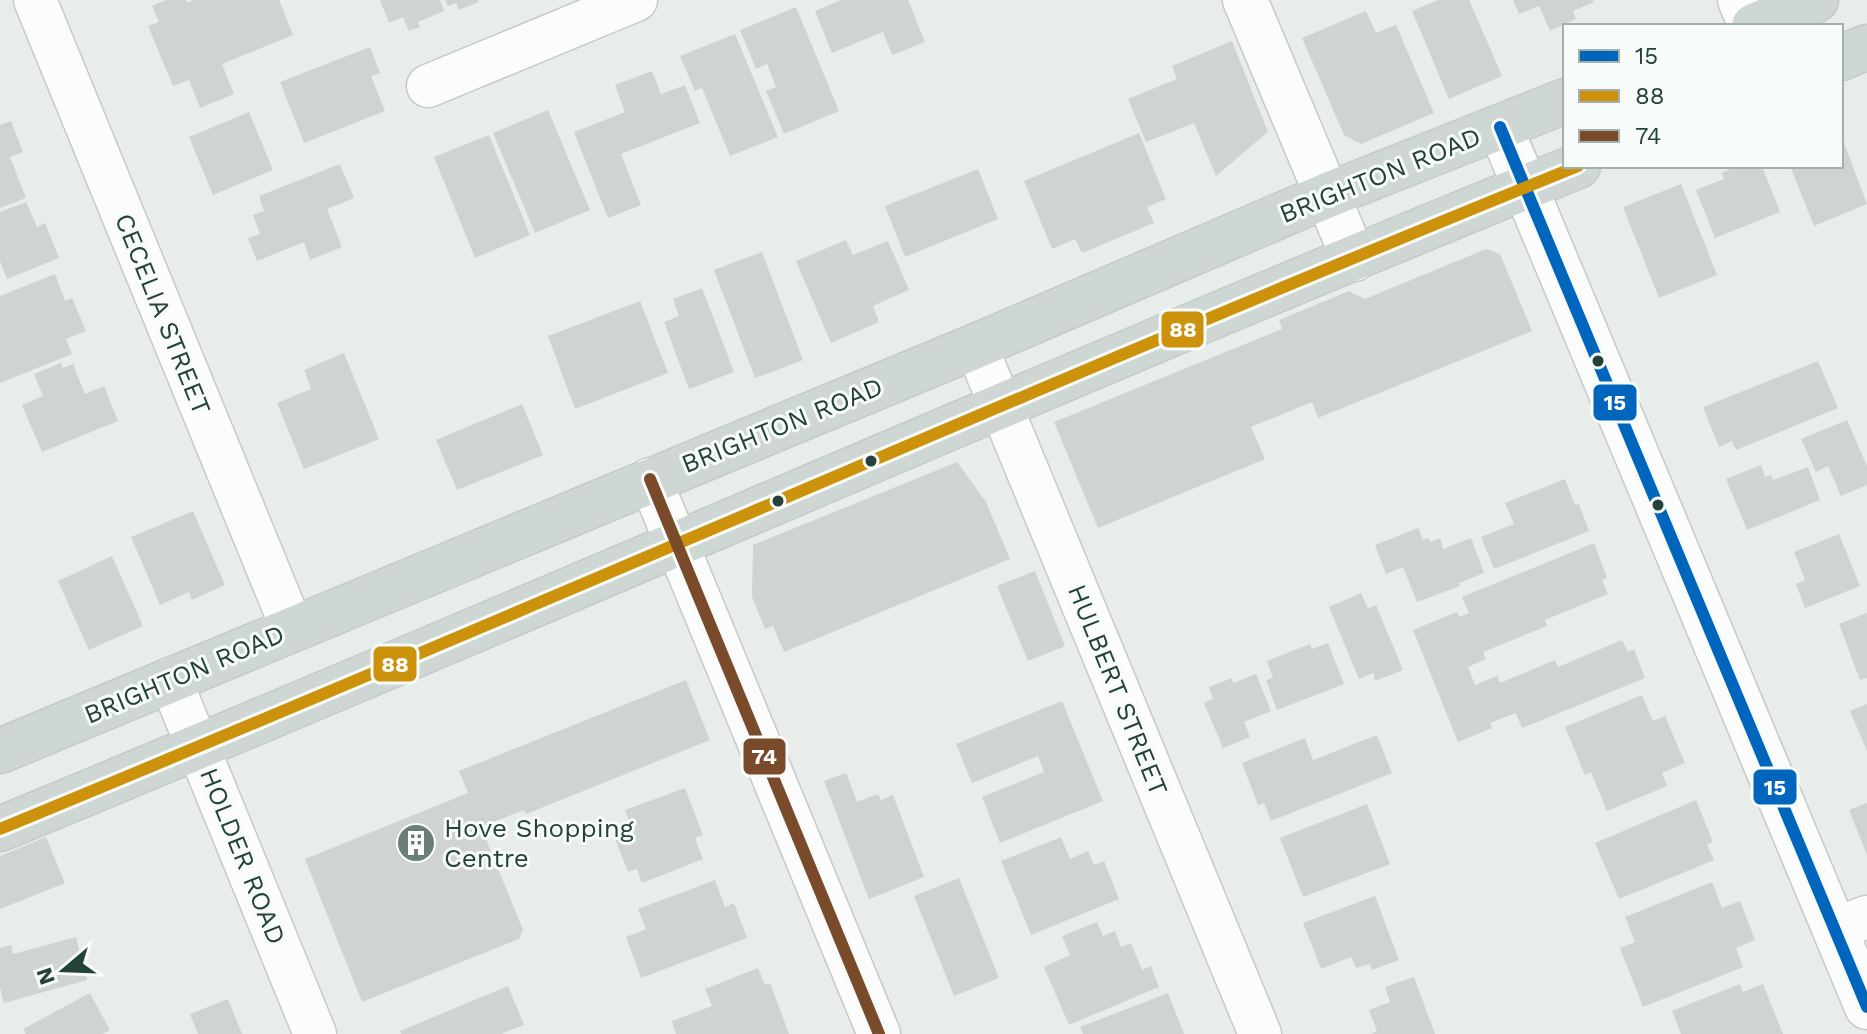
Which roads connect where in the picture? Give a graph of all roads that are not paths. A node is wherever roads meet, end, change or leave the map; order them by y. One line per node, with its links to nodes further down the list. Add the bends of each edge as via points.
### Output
1 (35, 0): 21 (street, CECELIA STREET)
2 (636, 0): 10 (street)
3 (1245, 0): 15 (street)
4 (1739, 0): 6 (street)
5 (1816, 0): 7 (main road)
6 (1751, 24)
7 (1757, 24)
8 (1867, 47): 9 (main road)
9 (1843, 57)
10 (428, 86)
11 (1563, 102): 12 (main road, BRIGHTON ROAD)
12 (1500, 127): 14 (street); 15 (main road, BRIGHTON ROAD)
13 (1573, 168): 14 (main road)
14 (1525, 187): 16 (main road); 26 (street)
15 (1328, 195): 16 (street); 17 (main road, BRIGHTON ROAD)
16 (1354, 259): 18 (main road)
17 (976, 346): 18 (street, HULBERT STREET); 19 (main road, BRIGHTON ROAD)
18 (1000, 406): 20 (main road); 30 (street, HULBERT STREET)
19 (650, 479): 20 (street); 21 (main road, BRIGHTON ROAD)
20 (676, 546): 23 (main road); 29 (street)
21 (292, 628): 22 (main road, BRIGHTON ROAD)
22 (170, 679): 23 (street, HOLDER ROAD); 24 (main road, BRIGHTON ROAD)
23 (199, 747): 25 (main road); 28 (street, HOLDER ROAD)
24 (0, 751)
25 (0, 829)
26 (1851, 923): 27 (street)
27 (1867, 1007)
28 (315, 1034)
29 (879, 1034)
30 (1260, 1034)

